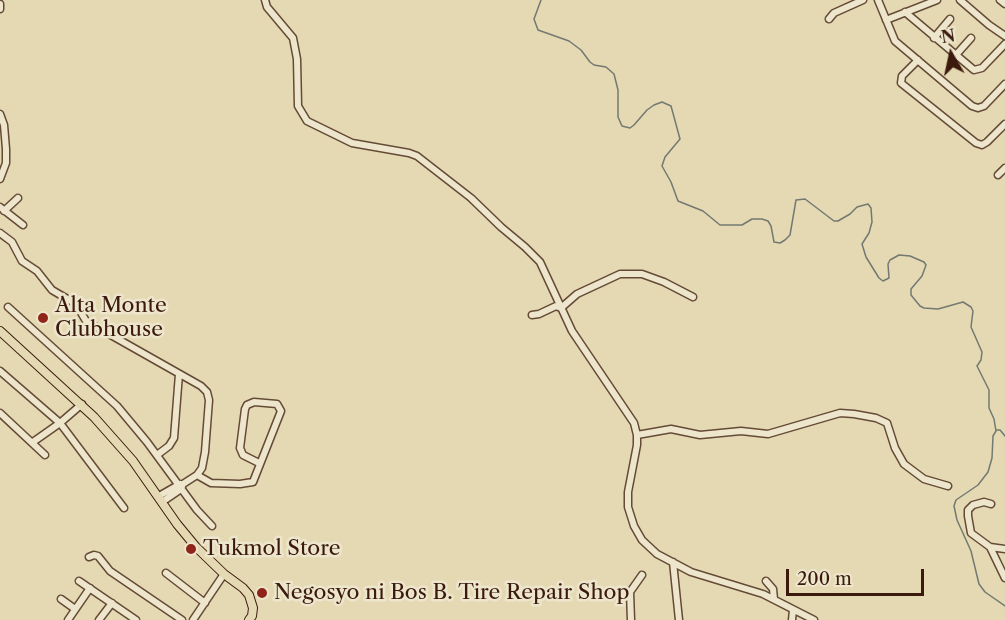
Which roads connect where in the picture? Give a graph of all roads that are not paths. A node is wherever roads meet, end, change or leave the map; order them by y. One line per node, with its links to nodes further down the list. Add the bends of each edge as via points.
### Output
1 (264, 0): 34 (street, via 293,38 298,106 307,120 352,143 409,153 426,162 532,254 544,270)
2 (863, 0): 7 (street)
3 (878, 0): 14 (street)
4 (937, 0): 11 (street)
5 (960, 0): 15 (street)
6 (1000, 0): 9 (street)
7 (848, 3): 12 (street)
8 (0, 4): 10 (street)
9 (1005, 4)
10 (0, 9)
11 (905, 12): 14 (street); 16 (street)
12 (828, 19)
13 (950, 19): 16 (street)
14 (886, 20): 20 (street, via 895,41)
15 (1005, 36)
16 (934, 38): 19 (street)
17 (971, 38): 19 (street)
18 (1005, 44): 19 (street, via 977,70)
19 (955, 56)
20 (918, 60): 21 (street, via 978,108); 23 (street, via 900,79 901,83 976,143 987,142)
21 (1005, 84)
22 (0, 114): 24 (street, via 4,125)
23 (1005, 124)
24 (3, 149): 27 (street, via 6,163)
25 (1005, 168): 26 (street)
26 (998, 176)
27 (0, 178)
28 (18, 198): 29 (street)
29 (2, 209): 30 (street)
30 (24, 225)
31 (0, 233): 38 (street, via 52,290 76,304 86,321)
32 (693, 297): 34 (street, via 642,274 620,274 577,294)
33 (8, 307): 45 (street, via 117,406)
34 (561, 308): 35 (street, via 556,306); 42 (street, via 572,331 634,423)
35 (532, 315)
36 (0, 330): 39 (main road)
37 (0, 371): 41 (street)
38 (179, 374): 45 (street, via 174,438); 47 (street, via 205,389 208,396 204,462)
39 (82, 404): 41 (street); 50 (main road, via 133,461)
40 (0, 413): 43 (street)
41 (60, 423): 43 (street); 52 (street)
42 (637, 435): 49 (street, via 671,429 700,435 741,431 768,434 840,413 854,414 883,419 903,464 924,479); 57 (street, via 628,492 630,516 642,540)
43 (33, 442): 44 (street)
44 (45, 455)
45 (157, 455): 48 (street)
46 (259, 463): 46 (street, via 280,415 277,404 254,402 245,409 241,452); 47 (street, via 254,480 248,484 211,483)
47 (197, 475): 48 (street)
48 (181, 486): 50 (street); 53 (street)
49 (948, 486)
50 (160, 499): 59 (main road, via 196,547)
51 (992, 504): 54 (street, via 974,505 967,512 973,536)
52 (124, 508)
53 (212, 526)
54 (990, 547): 55 (street); 61 (street)
55 (1005, 549)
56 (89, 557): 74 (street, via 98,556 107,569)
57 (673, 562): 66 (street, via 691,572); 78 (street)
58 (166, 573): 68 (street)
59 (224, 574): 68 (street); 76 (main road, via 249,595 253,613)
60 (642, 575): 77 (street, via 630,592)
61 (1005, 578)
62 (79, 580): 64 (street)
63 (766, 581): 66 (street, via 773,589)
64 (90, 588): 67 (street); 69 (street)
65 (61, 599): 69 (street)
66 (774, 599): 70 (street)
67 (112, 603): 71 (street); 73 (street)
68 (205, 603): 75 (street)
69 (75, 609): 72 (street)
70 (794, 610): 79 (street); 80 (street)
71 (132, 619)
72 (68, 620)
73 (99, 620)
74 (182, 620)
75 (193, 620)
76 (249, 620)
77 (631, 620)
78 (679, 620)
79 (792, 620)
80 (814, 620)

